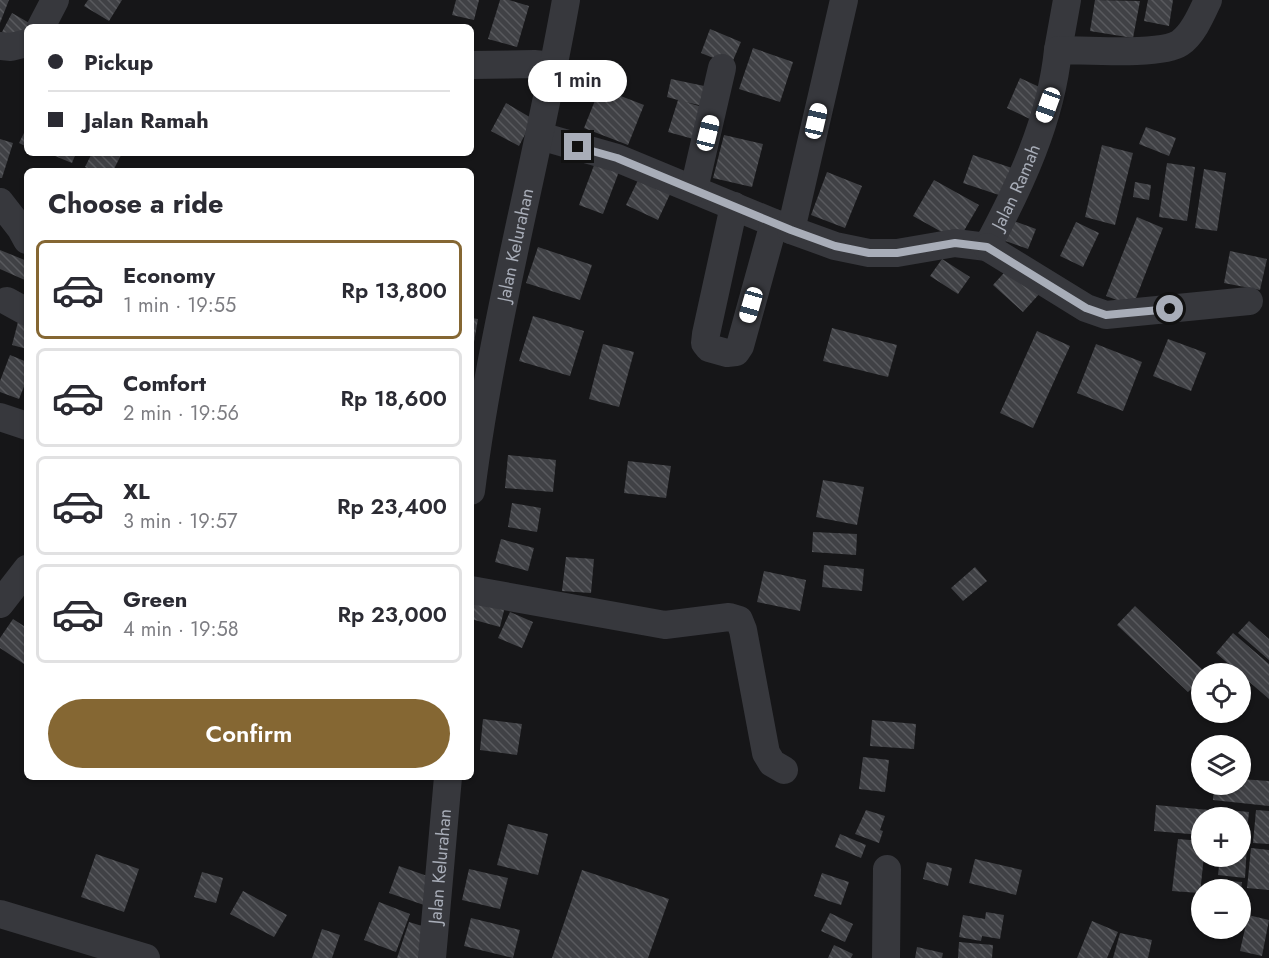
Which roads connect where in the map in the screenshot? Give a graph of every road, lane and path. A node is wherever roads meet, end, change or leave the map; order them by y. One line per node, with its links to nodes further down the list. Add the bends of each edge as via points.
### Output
1 (56, 0): 6 (street)
2 (566, 0): 11 (street, Jalan Kelurahan)
3 (843, 0): 17 (street)
4 (1067, 0): 9 (street, Jalan Ramah)
5 (1208, 0): 9 (street, via 1192,30 1179,43 1163,50)
6 (43, 24)
7 (24, 44): 8 (street)
8 (0, 46)
9 (1058, 50): 19 (street, Jalan Ramah, via 1056,74 1041,126 1018,189)
10 (474, 65): 11 (street)
11 (554, 66): 13 (street, Jalan Kelurahan)
12 (722, 68): 14 (street)
13 (540, 136): 14 (street, Jalan Ramah, via 617,158); 21 (street, Jalan Kelurahan)
14 (694, 189): 16 (street, Jalan Ramah)
15 (0, 202): 18 (street)
16 (734, 206): 17 (street, Jalan Ramah); 17 (street, via 706,334 709,348 727,353 736,352 740,346)
17 (783, 227): 19 (street, Jalan Ramah, via 835,246 869,253 897,253 955,243)
18 (24, 234)
19 (987, 247): 20 (street, via 1086,308 1106,315)
20 (1250, 301)
21 (477, 408): 24 (street, Jalan Kelurahan)
22 (0, 417): 23 (street)
23 (24, 425)
24 (474, 446)
25 (24, 573): 27 (street)
26 (474, 591): 28 (street, via 665,625 729,617 739,620 766,753 772,763)
27 (0, 604)
28 (784, 770)
29 (448, 780): 33 (street, Jalan Kelurahan)
30 (887, 869): 34 (street)
31 (0, 914): 32 (street)
32 (146, 958)
33 (432, 958)
34 (886, 958)

